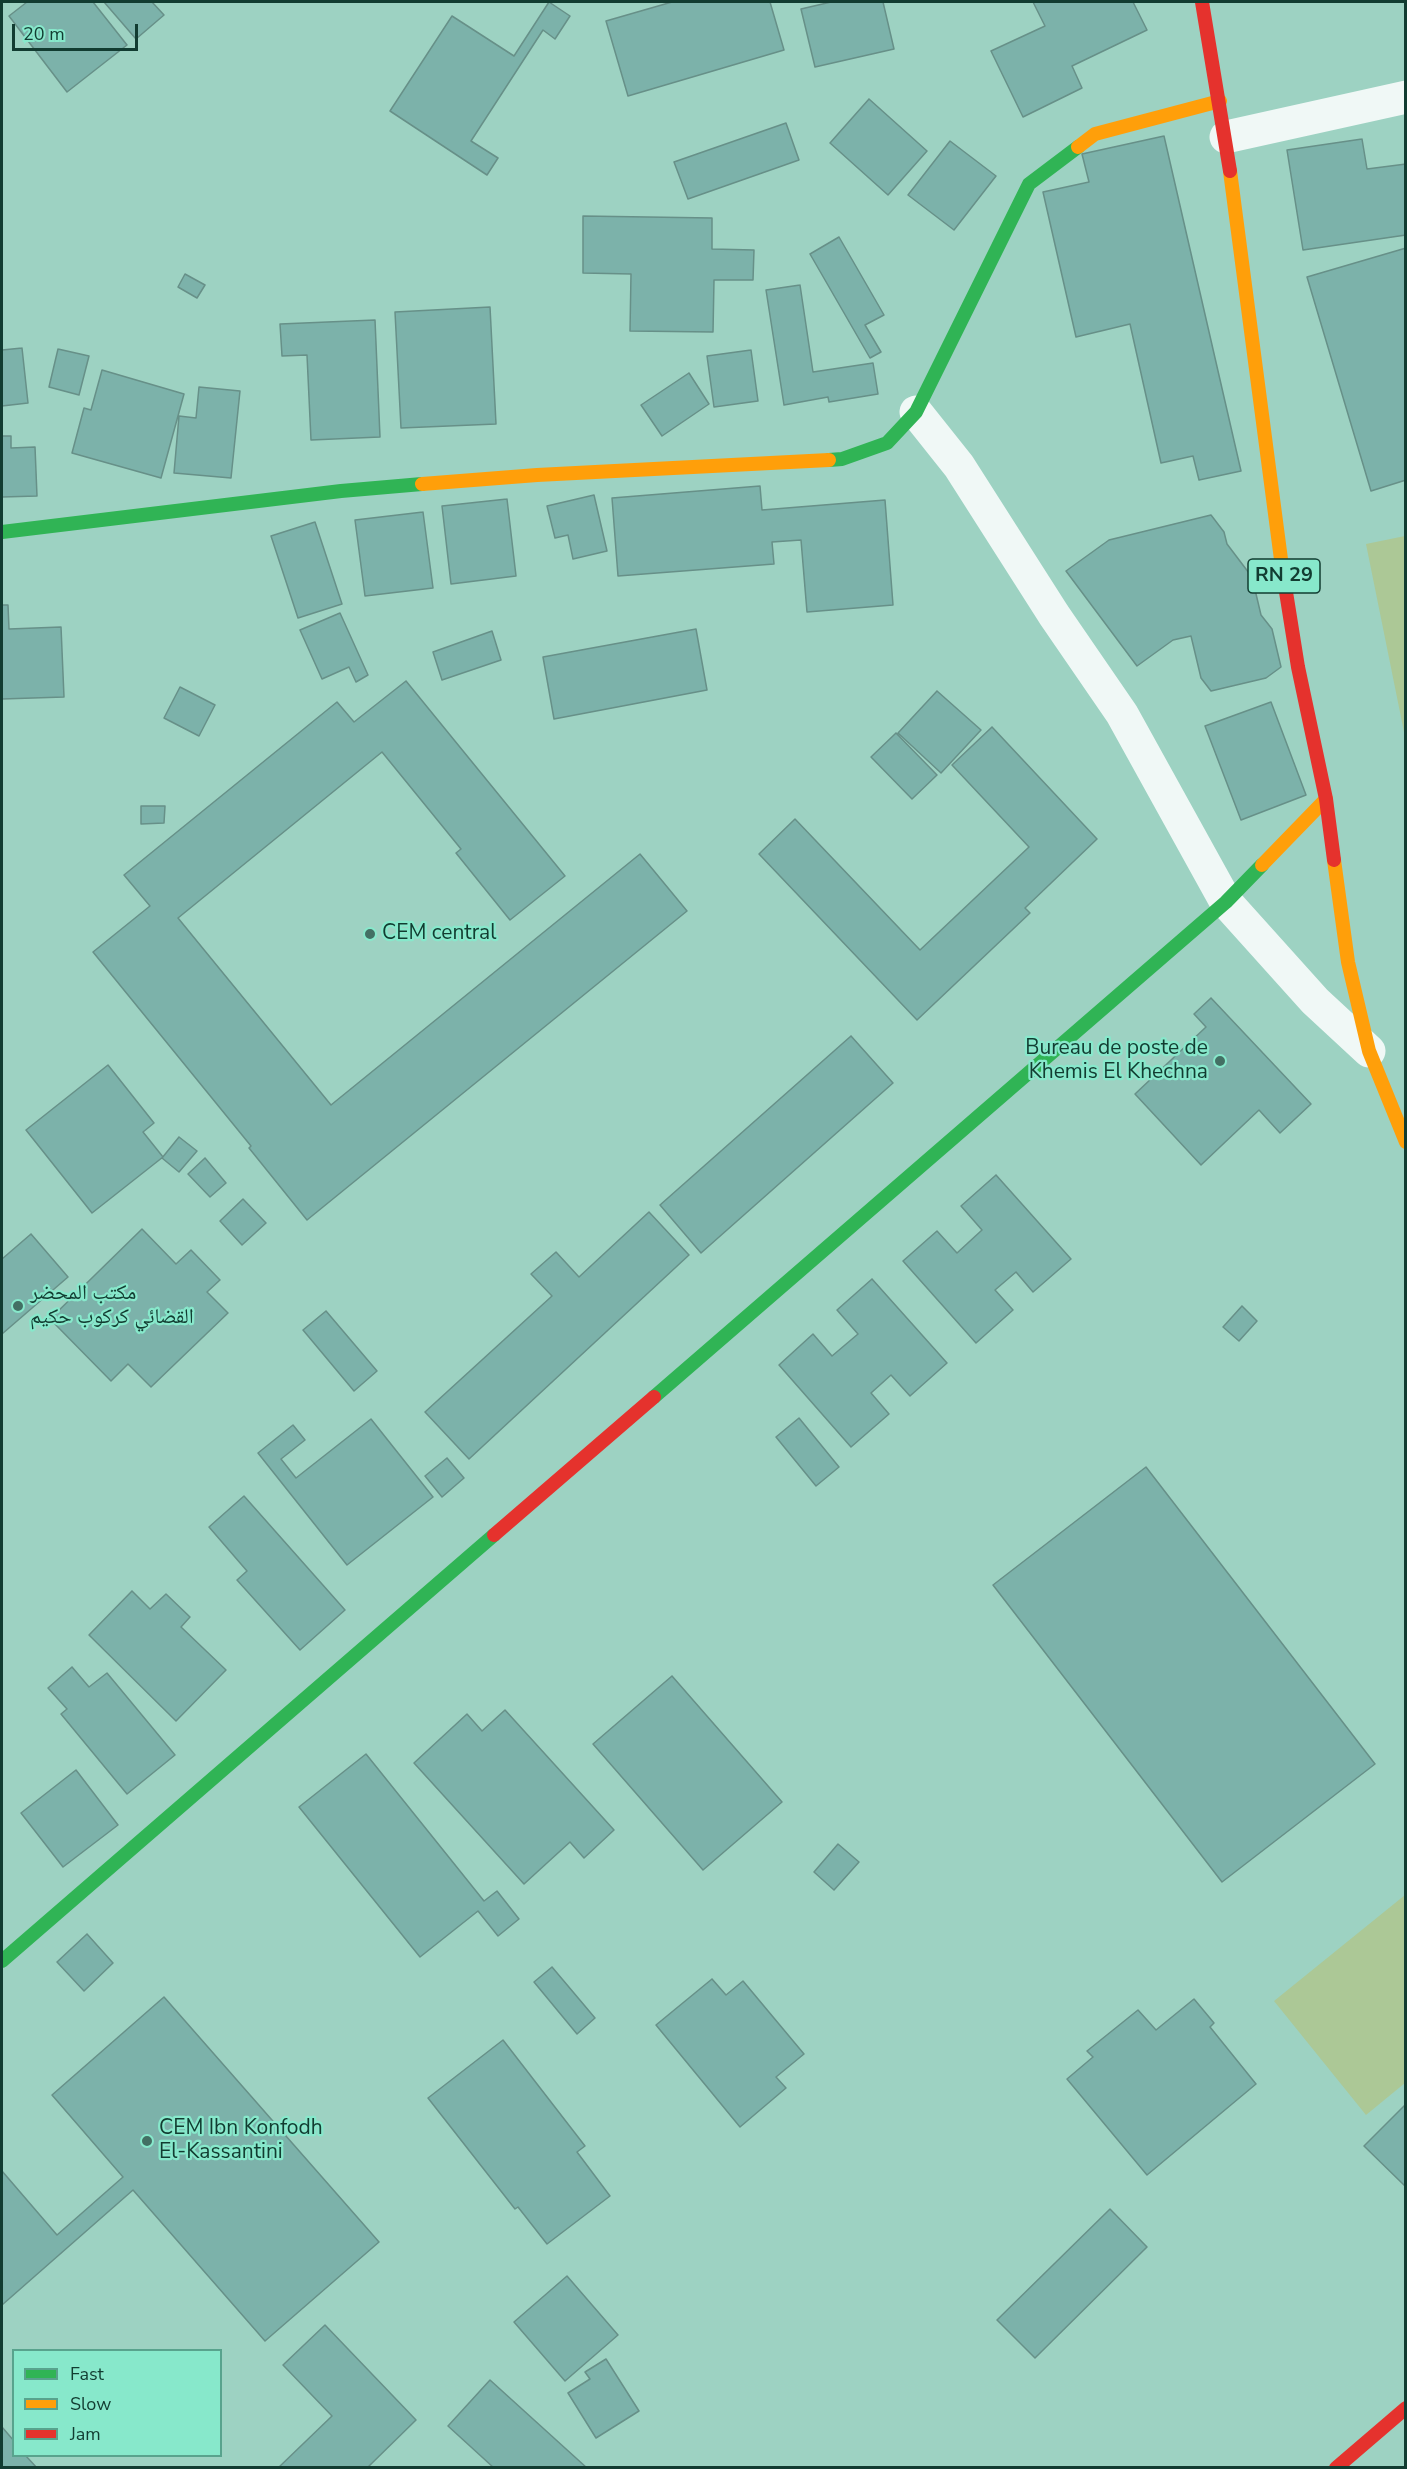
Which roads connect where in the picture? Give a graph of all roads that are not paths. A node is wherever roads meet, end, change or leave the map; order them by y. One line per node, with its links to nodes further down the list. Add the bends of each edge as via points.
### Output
1 (1202, 2): 3 (street, RN 29)
2 (1406, 97): 4 (street)
3 (1220, 101): 4 (street, RN 29); 5 (street, via 1095,134 1029,184)
4 (1226, 137): 7 (street, RN 29, via 1275,519 1298,667)
5 (916, 412): 6 (street, via 887,443 842,459 537,475 353,490); 8 (street, via 959,466 1122,714)
6 (2, 532)
7 (1326, 799): 8 (street); 9 (street, RN 29, via 1348,962)
8 (1226, 902): 9 (street, via 1315,1001); 11 (street)
9 (1369, 1051): 10 (street, RN 29)
10 (1406, 1142)
11 (2, 1960)
12 (1406, 2408): 13 (street)
13 (1336, 2468)

